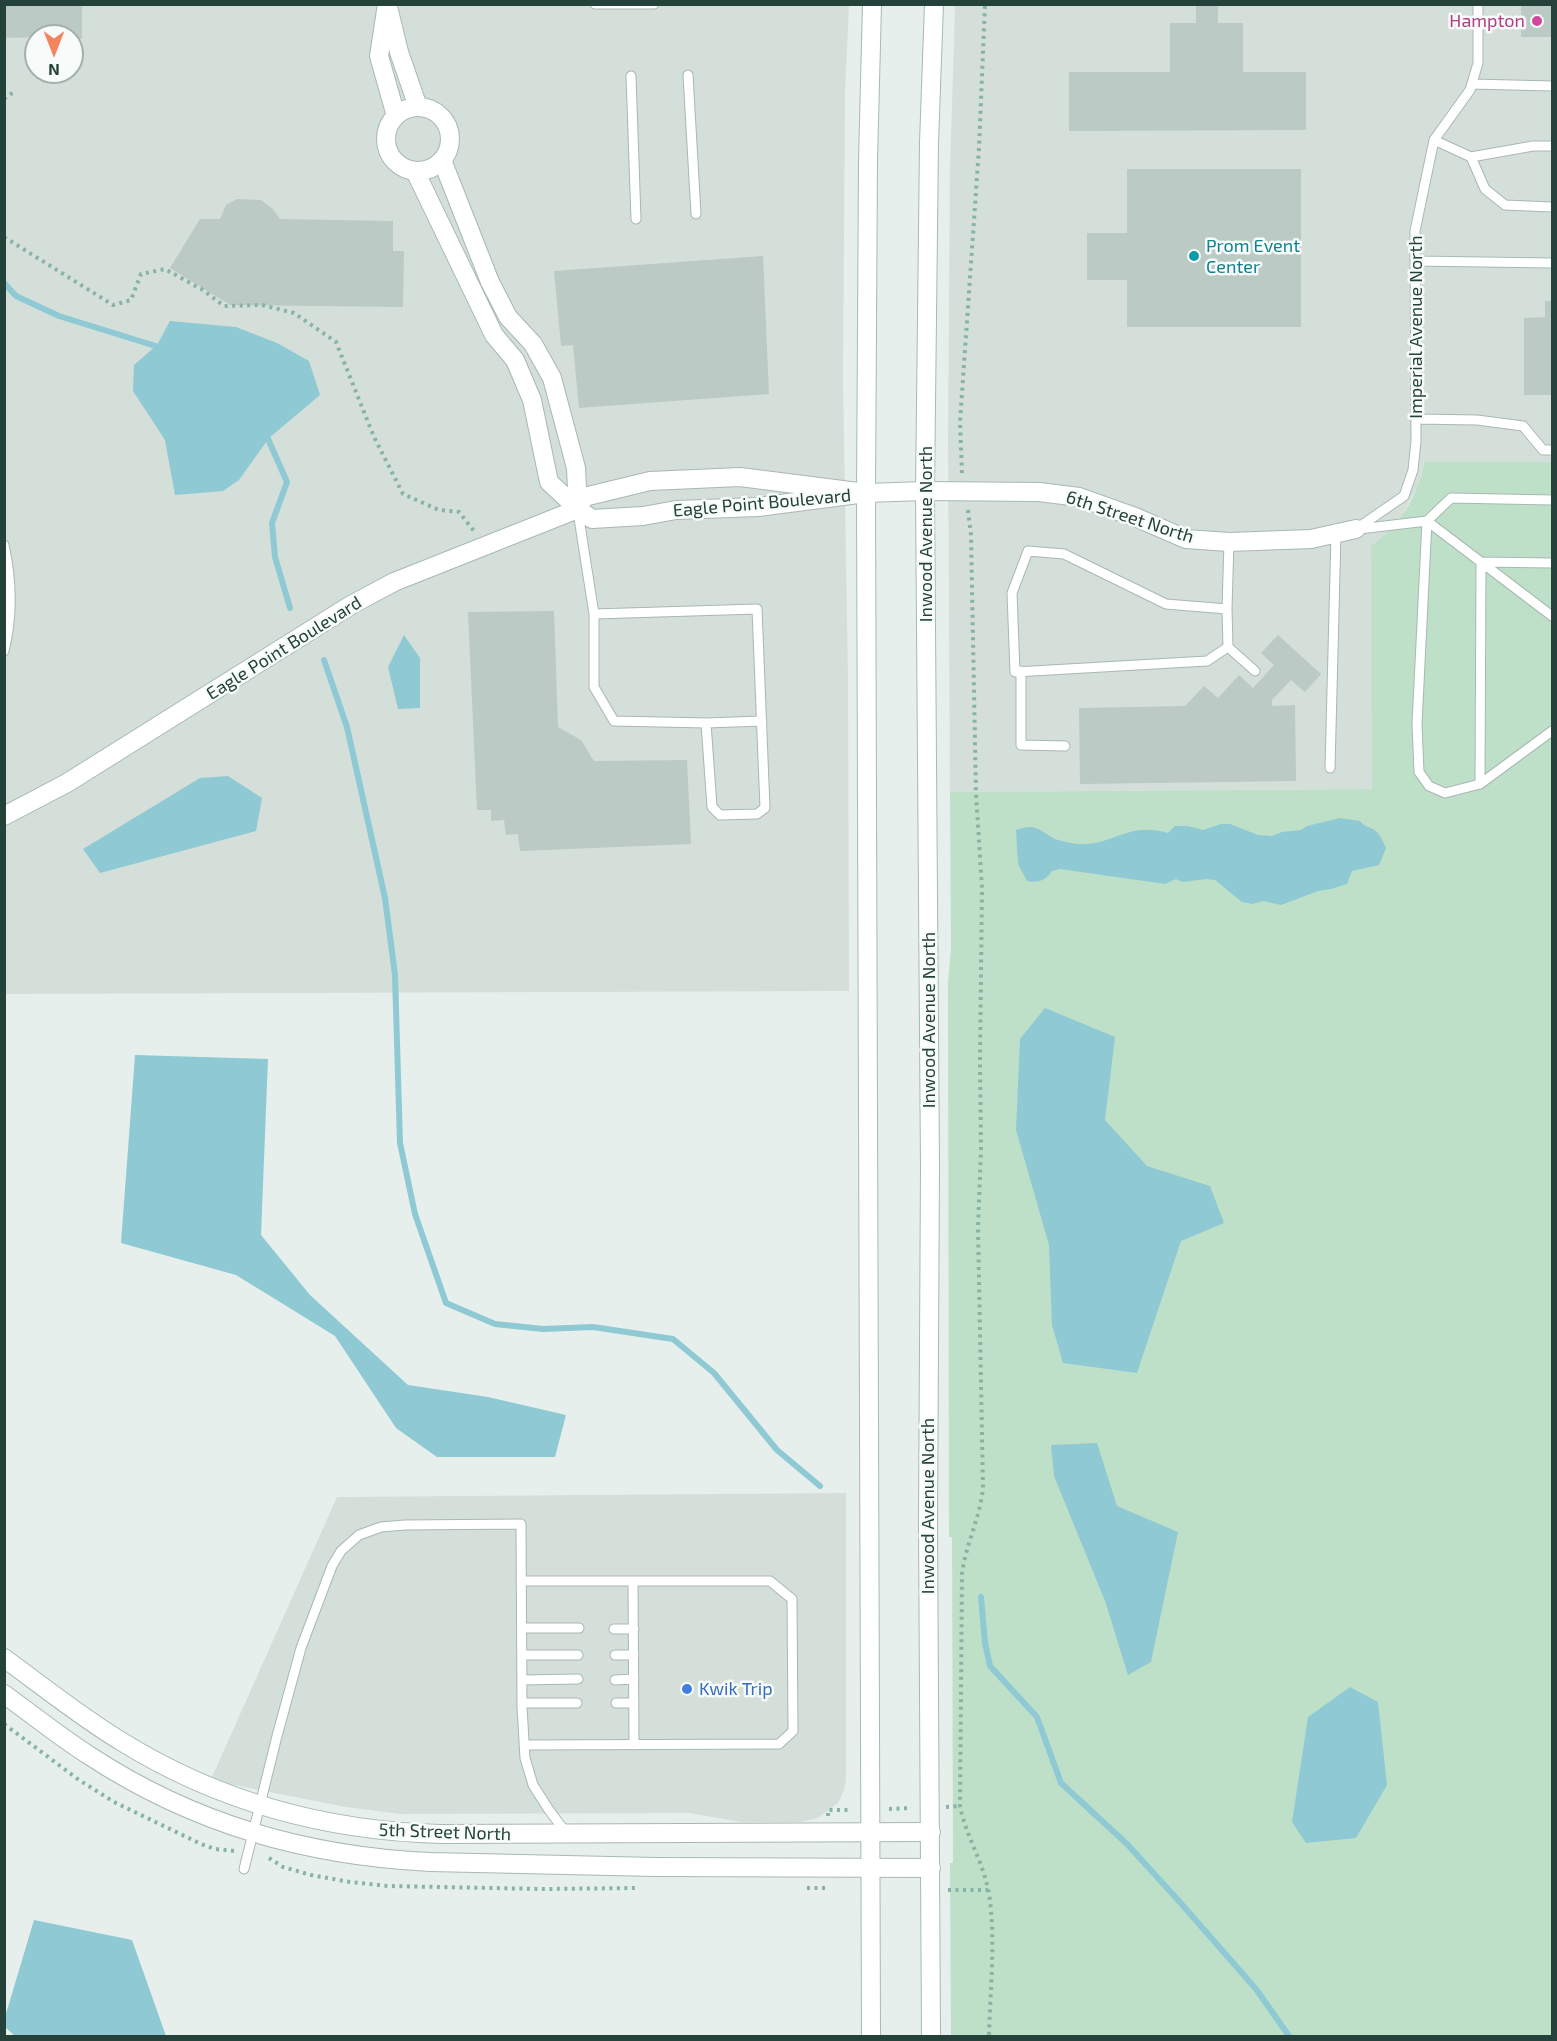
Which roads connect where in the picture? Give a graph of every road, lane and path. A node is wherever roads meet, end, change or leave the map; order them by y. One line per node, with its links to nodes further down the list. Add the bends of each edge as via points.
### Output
1 (387, 4): 14 (street); 15 (street, via 379,56)
2 (595, 4): 3 (lane)
3 (654, 4)
4 (872, 4): 31 (street)
5 (934, 4): 30 (street, Inwood Avenue North)
6 (985, 4): 29 (path, via 960,422)
7 (1478, 4): 10 (lane, Imperial Avenue North, via 1478,63)
8 (688, 75): 22 (lane)
9 (631, 76): 23 (lane)
10 (1472, 84): 11 (lane); 16 (lane, Imperial Avenue North)
11 (1552, 86)
12 (15, 91): 13 (path)
13 (4, 99)
14 (418, 107): 15 (street); 19 (street, via 438,114 445,122 450,142)
15 (396, 116): 20 (street, via 387,131 388,149 398,164)
16 (1434, 140): 18 (lane); 25 (lane, Imperial Avenue North, via 1415,231)
17 (1552, 146): 18 (lane)
18 (1471, 157): 21 (lane, via 1485,189 1505,206)
19 (442, 160): 20 (street); 33 (street, via 490,282 508,317 534,344 552,378 576,468)
20 (415, 171): 33 (street, via 494,334 514,360 532,400 549,482)
21 (1552, 207)
22 (696, 214)
23 (636, 219)
24 (4, 237): 40 (path, via 113,306 131,300 141,274 165,269 224,306 262,306 294,313 336,342 374,437 403,494 439,510 459,512)
25 (1415, 261): 26 (lane); 27 (lane, Imperial Avenue North)
26 (1552, 263)
27 (1416, 419): 28 (lane, via 1523,426 1543,450); 36 (lane, Imperial Avenue North, via 1413,470 1404,496)
28 (1552, 450)
29 (961, 463)
30 (925, 491): 31 (street, 6th Street North); 38 (street, 6th Street North, via 1039,492 1079,497 1186,539); 82 (street, Inwood Avenue North)
31 (866, 493): 33 (street, Eagle Point Boulevard, via 758,507 592,519); 33 (street, Eagle Point Boulevard, via 740,477 650,481 584,497); 83 (street)
32 (1552, 500): 35 (lane, via 1451,498)
33 (578, 509): 40 (street, Eagle Point Boulevard); 44 (lane)
34 (970, 520): 81 (path, via 982,888 978,1238 983,1488 980,1514 962,1573)
35 (1427, 521): 36 (lane); 41 (lane); 55 (lane, via 1417,724 1419,772 1429,786 1445,793)
36 (1356, 529): 37 (street, 6th Street North)
37 (1336, 534): 38 (street, 6th Street North, via 1311,539); 54 (lane)
38 (1228, 542): 43 (lane)
39 (4, 545): 47 (lane, via 11,606)
40 (482, 547): 56 (street, Eagle Point Boulevard, via 394,582 284,646 67,783)
41 (1481, 562): 42 (lane); 45 (lane); 55 (lane)
42 (1552, 562)
43 (1227, 609): 46 (lane); 49 (lane, via 1166,604 1064,554 1028,551 1012,593 1015,672)
44 (594, 614): 50 (lane, via 757,609); 51 (lane, via 594,687 614,721)
45 (1552, 616)
46 (1228, 646): 48 (lane); 49 (lane, via 1207,661)
47 (4, 651)
48 (1255, 671)
49 (1021, 672): 53 (lane, via 1020,745)
50 (762, 721): 51 (lane); 51 (lane, via 765,808 757,813 720,814 712,807)
51 (706, 723)
52 (1552, 731): 55 (lane)
53 (1065, 746)
54 (1330, 768)
55 (1480, 784)
56 (4, 816)
57 (521, 1581): 58 (lane); 59 (lane); 80 (lane, via 521,1524 393,1526 370,1530 350,1542 332,1566 305,1638)
58 (633, 1581): 62 (lane); 79 (lane, via 770,1581 792,1599 793,1731 779,1744)
59 (522, 1629): 60 (lane); 63 (lane)
60 (579, 1629)
61 (614, 1629): 62 (lane)
62 (634, 1629): 66 (lane)
63 (522, 1655): 64 (lane); 70 (lane)
64 (578, 1655)
65 (615, 1655): 66 (lane)
66 (634, 1655): 69 (lane)
67 (4, 1658): 80 (street, 5th Street North, via 148,1758 202,1785)
68 (578, 1679): 70 (lane)
69 (634, 1679): 71 (lane); 76 (lane)
70 (522, 1680): 73 (lane)
71 (615, 1680)
72 (4, 1694): 87 (street, 5th Street North, via 138,1785)
73 (522, 1703): 74 (lane); 78 (lane)
74 (577, 1703)
75 (616, 1703): 76 (lane)
76 (634, 1703): 79 (lane)
77 (4, 1724): 89 (path, via 114,1802 201,1844)
78 (524, 1745): 79 (lane); 88 (lane, via 533,1785)
79 (634, 1745)
80 (260, 1805): 87 (lane); 88 (street, 5th Street North, via 328,1823 397,1833)
81 (960, 1806): 82 (path); 94 (path)
82 (931, 1807): 83 (path); 86 (street, Inwood Avenue North)
83 (870, 1809): 84 (path); 85 (street)
84 (828, 1810)
85 (870, 1832): 86 (street, 5th Street North); 88 (street, 5th Street North); 90 (street)
86 (931, 1832): 91 (street, Inwood Avenue North)
87 (253, 1833): 90 (street, 5th Street North, via 322,1851 394,1861); 92 (lane)
88 (567, 1834)
89 (223, 1849)
90 (870, 1868): 91 (street, 5th Street North); 95 (street)
91 (931, 1868): 96 (street, Inwood Avenue North)
92 (244, 1869)
93 (952, 1890): 94 (path)
94 (988, 1890): 97 (path)
95 (871, 2037)
96 (931, 2037)
97 (989, 2037)

